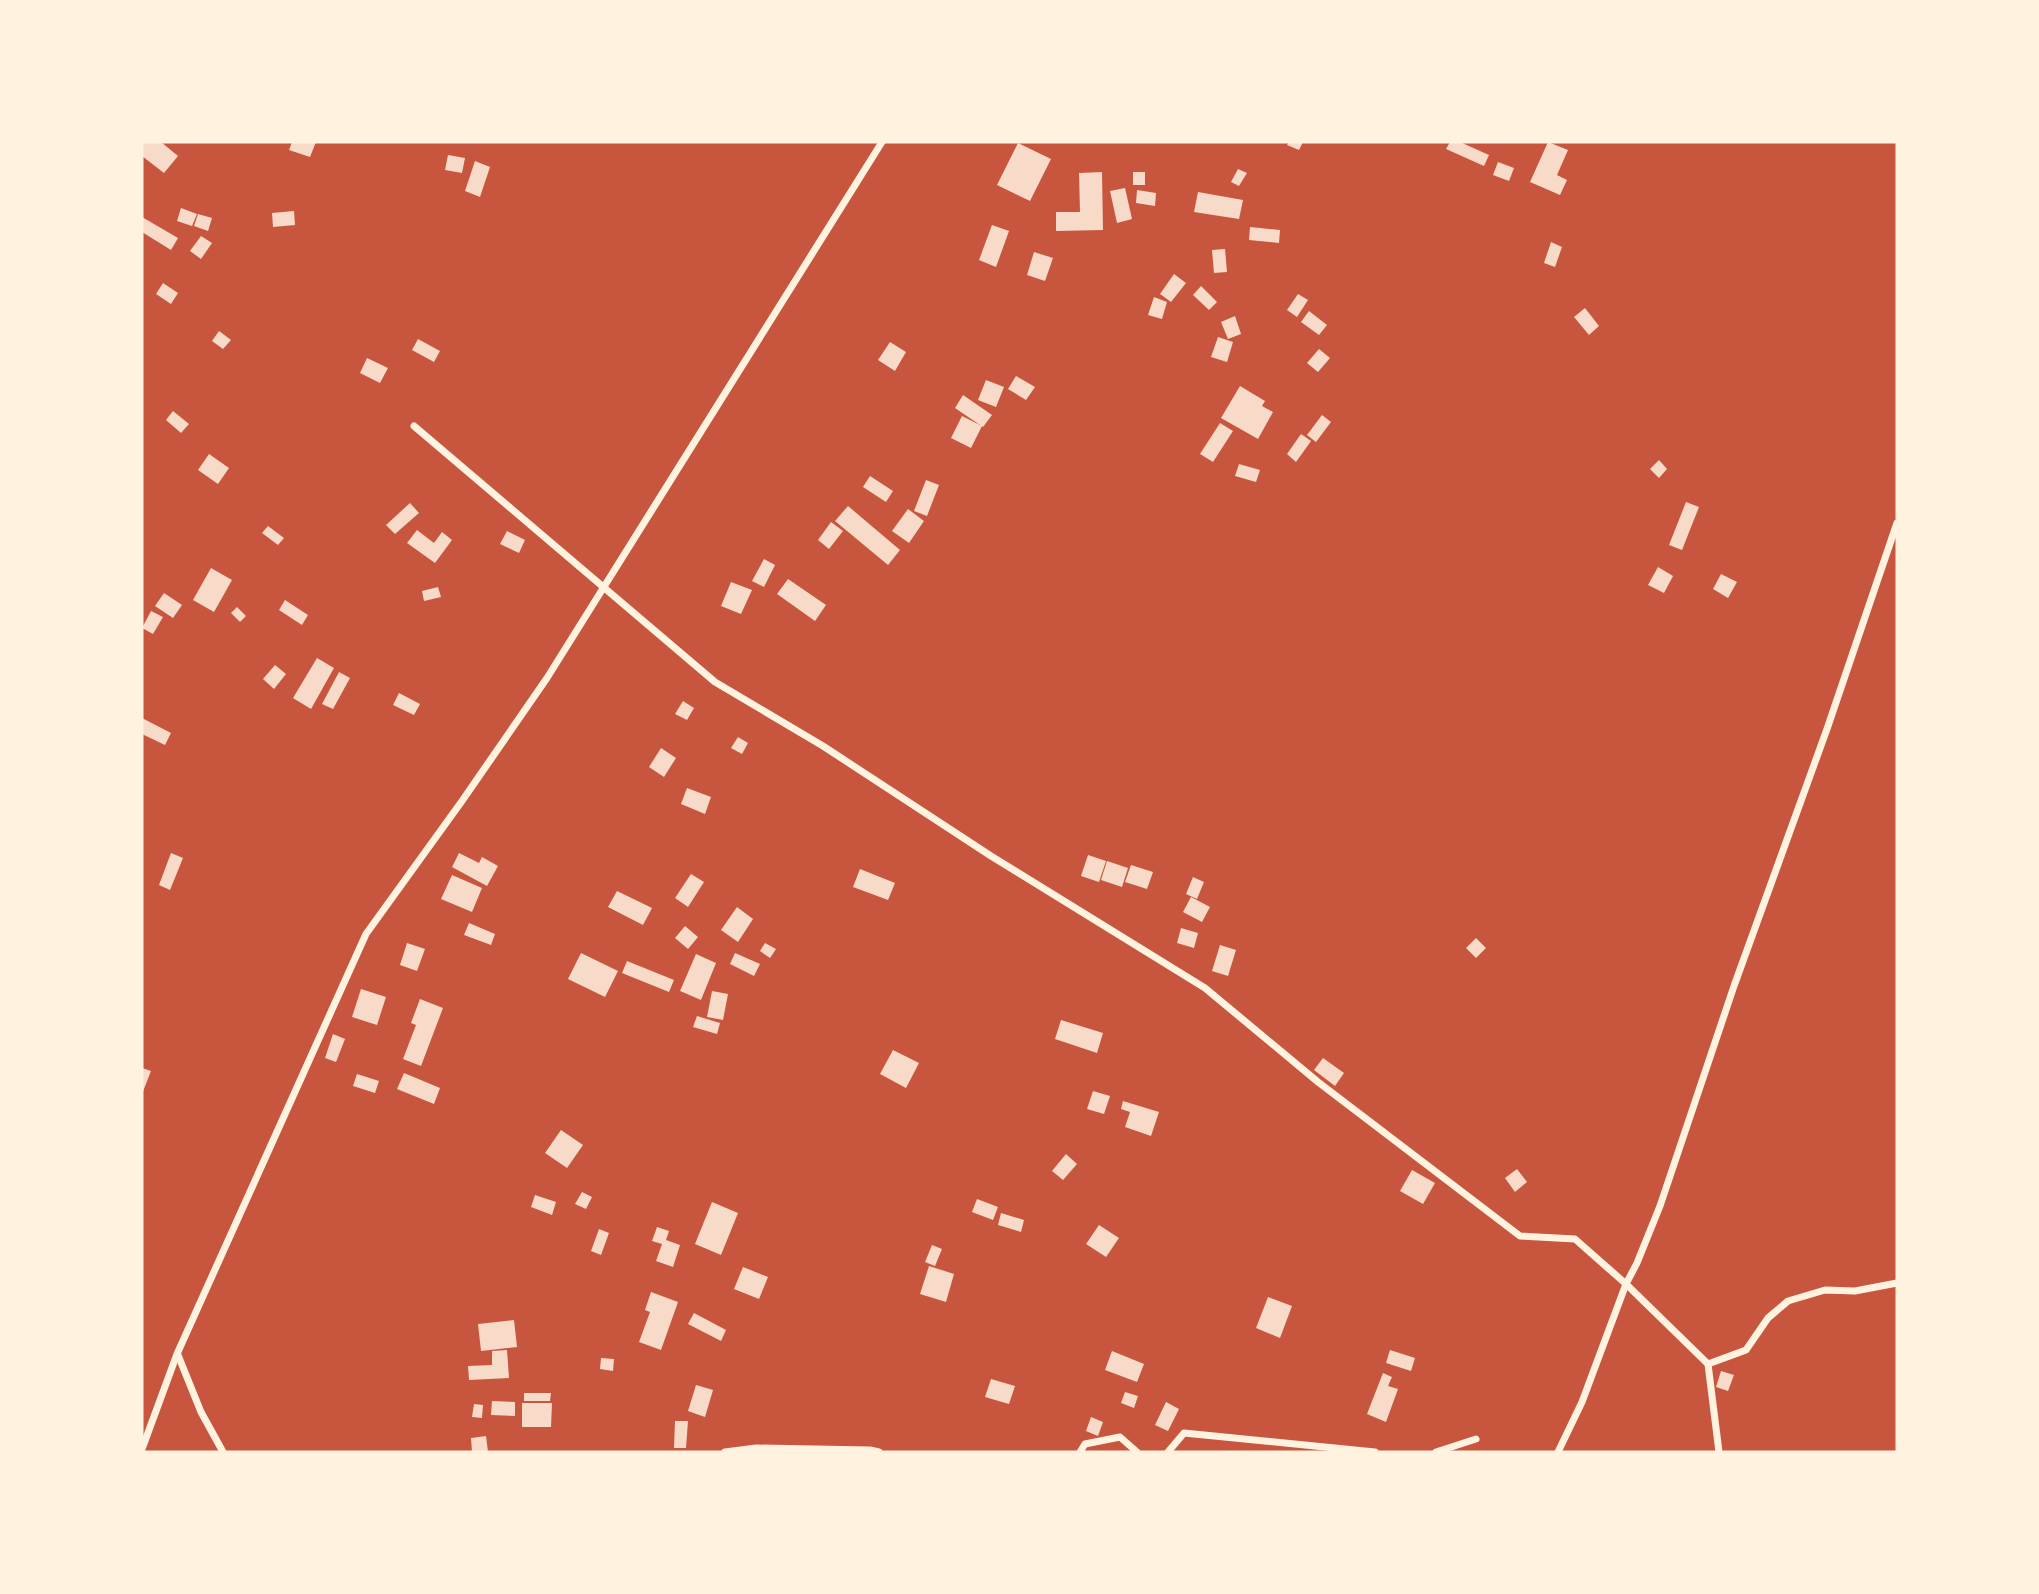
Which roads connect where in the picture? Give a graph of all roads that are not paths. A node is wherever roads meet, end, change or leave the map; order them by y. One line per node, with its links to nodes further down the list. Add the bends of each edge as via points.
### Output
1 (882, 142): 4 (street)
2 (414, 426): 4 (street)
3 (1896, 530): 6 (street, via 1660,1206)
4 (604, 587): 6 (street, via 715,682 1205,988 1318,1083 1520,1236 1576,1239); 7 (street, via 547,678 366,934)
5 (1897, 1283): 8 (street, via 1855,1291 1825,1290 1788,1301 1768,1318 1746,1350)
6 (1626, 1284): 8 (street); 19 (street)
7 (177, 1354): 10 (street); 11 (street)
8 (1708, 1364): 20 (street)
9 (1476, 1439): 18 (street)
10 (142, 1449)
11 (223, 1452)
12 (725, 1452): 13 (street, via 756,1448)
13 (879, 1452)
14 (1080, 1452): 15 (street, via 1085,1444 1120,1437)
15 (1137, 1452)
16 (1168, 1452): 17 (street, via 1184,1433)
17 (1375, 1452)
18 (1437, 1452)
19 (1558, 1452)
20 (1719, 1452)

